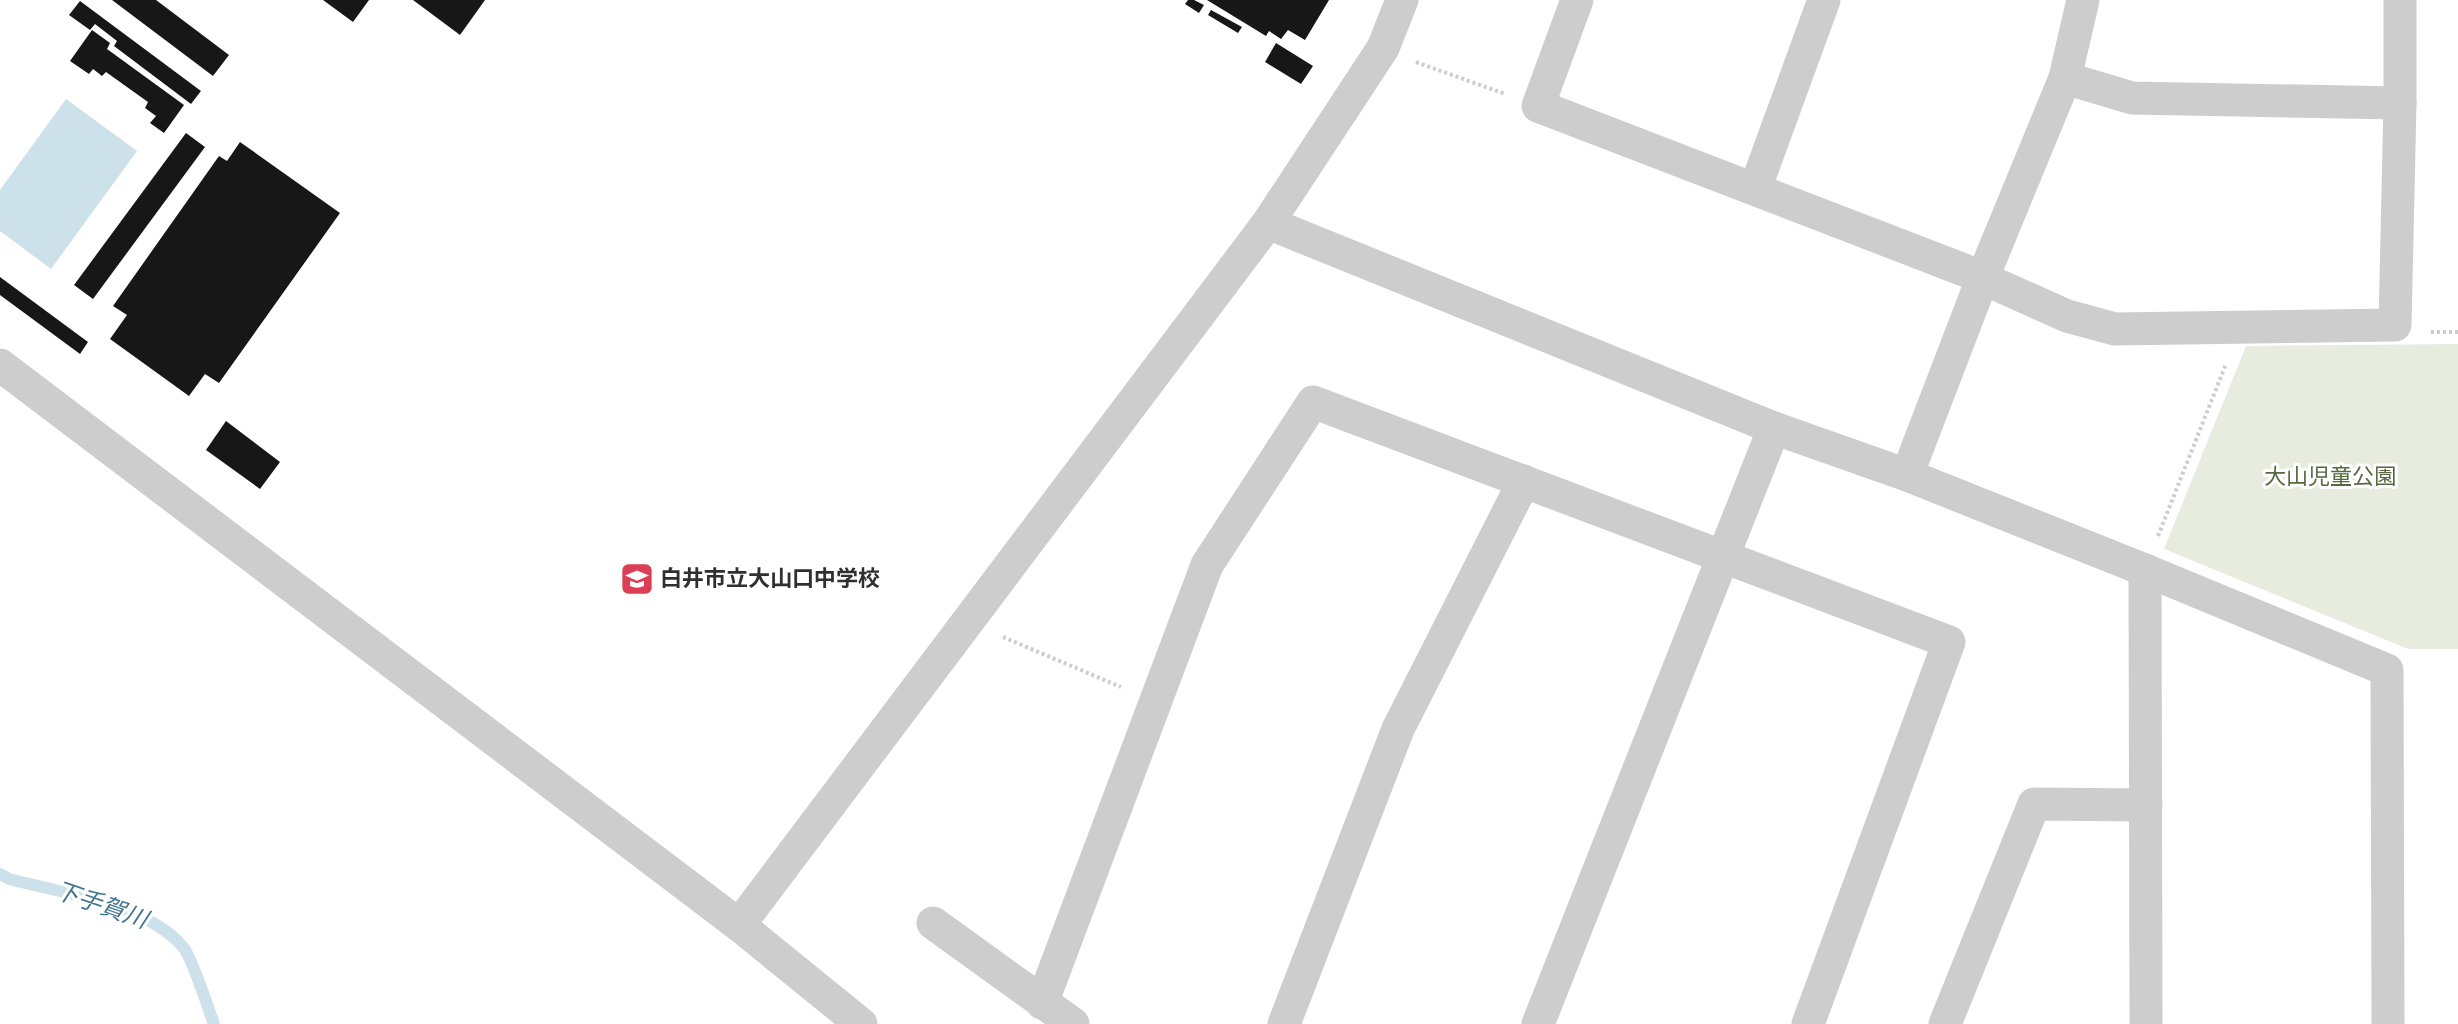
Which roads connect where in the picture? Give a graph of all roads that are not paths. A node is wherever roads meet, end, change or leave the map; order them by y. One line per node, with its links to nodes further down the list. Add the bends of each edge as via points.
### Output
1 (1402, 0): 9 (street, via 1383,48)
2 (1577, 0): 8 (street, via 1538,106)
3 (1824, 0): 8 (street)
4 (2083, 0): 6 (street)
5 (2400, 0): 7 (street)
6 (2065, 78): 7 (street, via 2132,98); 10 (street)
7 (2400, 103): 10 (street, via 2395,325 2115,329 2067,316)
8 (1755, 189): 10 (street)
9 (1268, 224): 12 (street); 19 (street)
10 (1983, 277): 13 (street)
11 (0, 365): 19 (street)
12 (1774, 428): 13 (street); 15 (street)
13 (1907, 475): 16 (street)
14 (1524, 481): 15 (street); 20 (street, via 1313,402 1207,565); 23 (street, via 1398,729)
15 (1723, 556): 24 (street); 25 (street, via 1948,642)
16 (2145, 570): 17 (street); 28 (street, via 2387,670)
17 (2146, 805): 26 (street, via 2034,804); 27 (street)
18 (933, 923): 20 (street)
19 (739, 925): 21 (street)
20 (1042, 1003): 22 (street)
21 (861, 1024)
22 (1073, 1024)
23 (1284, 1024)
24 (1538, 1024)
25 (1808, 1024)
26 (1945, 1024)
27 (2146, 1024)
28 (2388, 1024)

